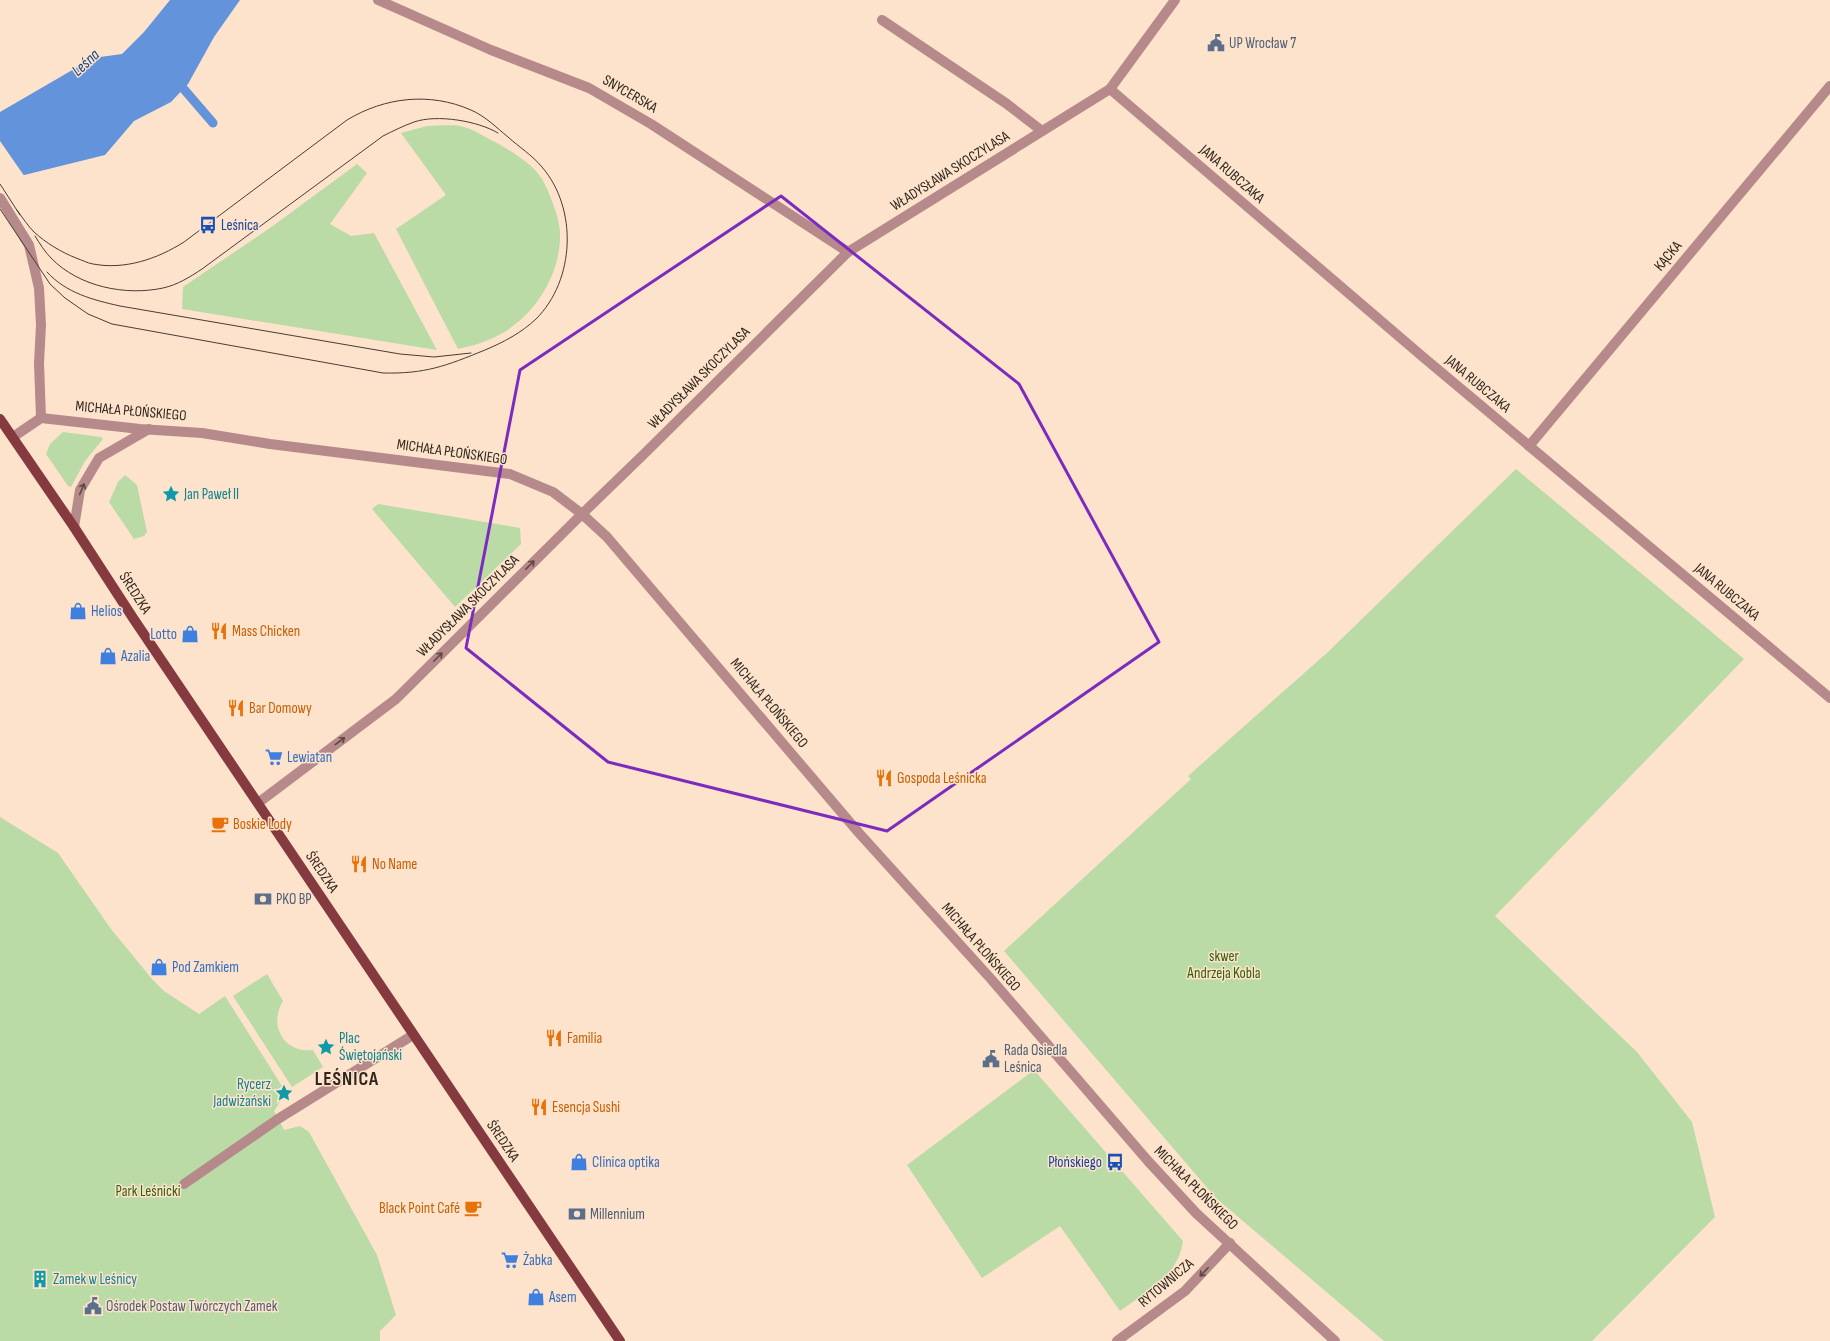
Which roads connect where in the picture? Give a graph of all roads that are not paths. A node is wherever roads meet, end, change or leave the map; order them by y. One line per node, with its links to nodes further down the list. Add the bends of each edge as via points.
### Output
1 (379, 0): 3 (street, SNYCERSKA)
2 (1175, 0): 6 (street, WŁADYSŁAWA SKOCZYLASA)
3 (399, 4): 9 (street, SNYCERSKA, via 491,50 589,88 651,124)
4 (882, 20): 7 (street, via 1007,104)
5 (1830, 86): 14 (street, KĄCKA)
6 (1110, 89): 7 (street, WŁADYSŁAWA SKOCZYLASA); 14 (street, JANA RUBCZAKA)
7 (1042, 131): 9 (street, WŁADYSŁAWA SKOCZYLASA)
8 (1, 199): 10 (street, via 29,245 39,288)
9 (848, 252): 15 (street, WŁADYSŁAWA SKOCZYLASA)
10 (41, 418): 12 (street, MICHAŁA PŁOŃSKIEGO); 13 (street)
11 (0, 419): 13 (main road, ŚREDZKA)
12 (149, 429): 15 (street, MICHAŁA PŁOŃSKIEGO, via 202,433 510,474 553,492); 16 (street, one-way to 12, via 80,490 100,458)
13 (13, 437): 16 (main road, ŚREDZKA)
14 (1529, 446): 17 (street, JANA RUBCZAKA)
15 (582, 514): 18 (street, WŁADYSŁAWA SKOCZYLASA, one-way to 15, via 396,699); 21 (street, MICHAŁA PŁOŃSKIEGO, via 607,537 860,833 1111,1120 1196,1213)
16 (74, 527): 18 (main road, ŚREDZKA, via 132,618)
17 (1830, 698)
18 (258, 803): 19 (main road, ŚREDZKA)
19 (413, 1035): 20 (street, via 278,1119); 22 (main road, ŚREDZKA)
20 (184, 1184)
21 (1230, 1243): 23 (street, RYTOWNICZA, one-way to 23, via 1185,1291); 24 (street, MICHAŁA PŁOŃSKIEGO)
22 (620, 1341)
23 (1117, 1341)
24 (1335, 1341)

